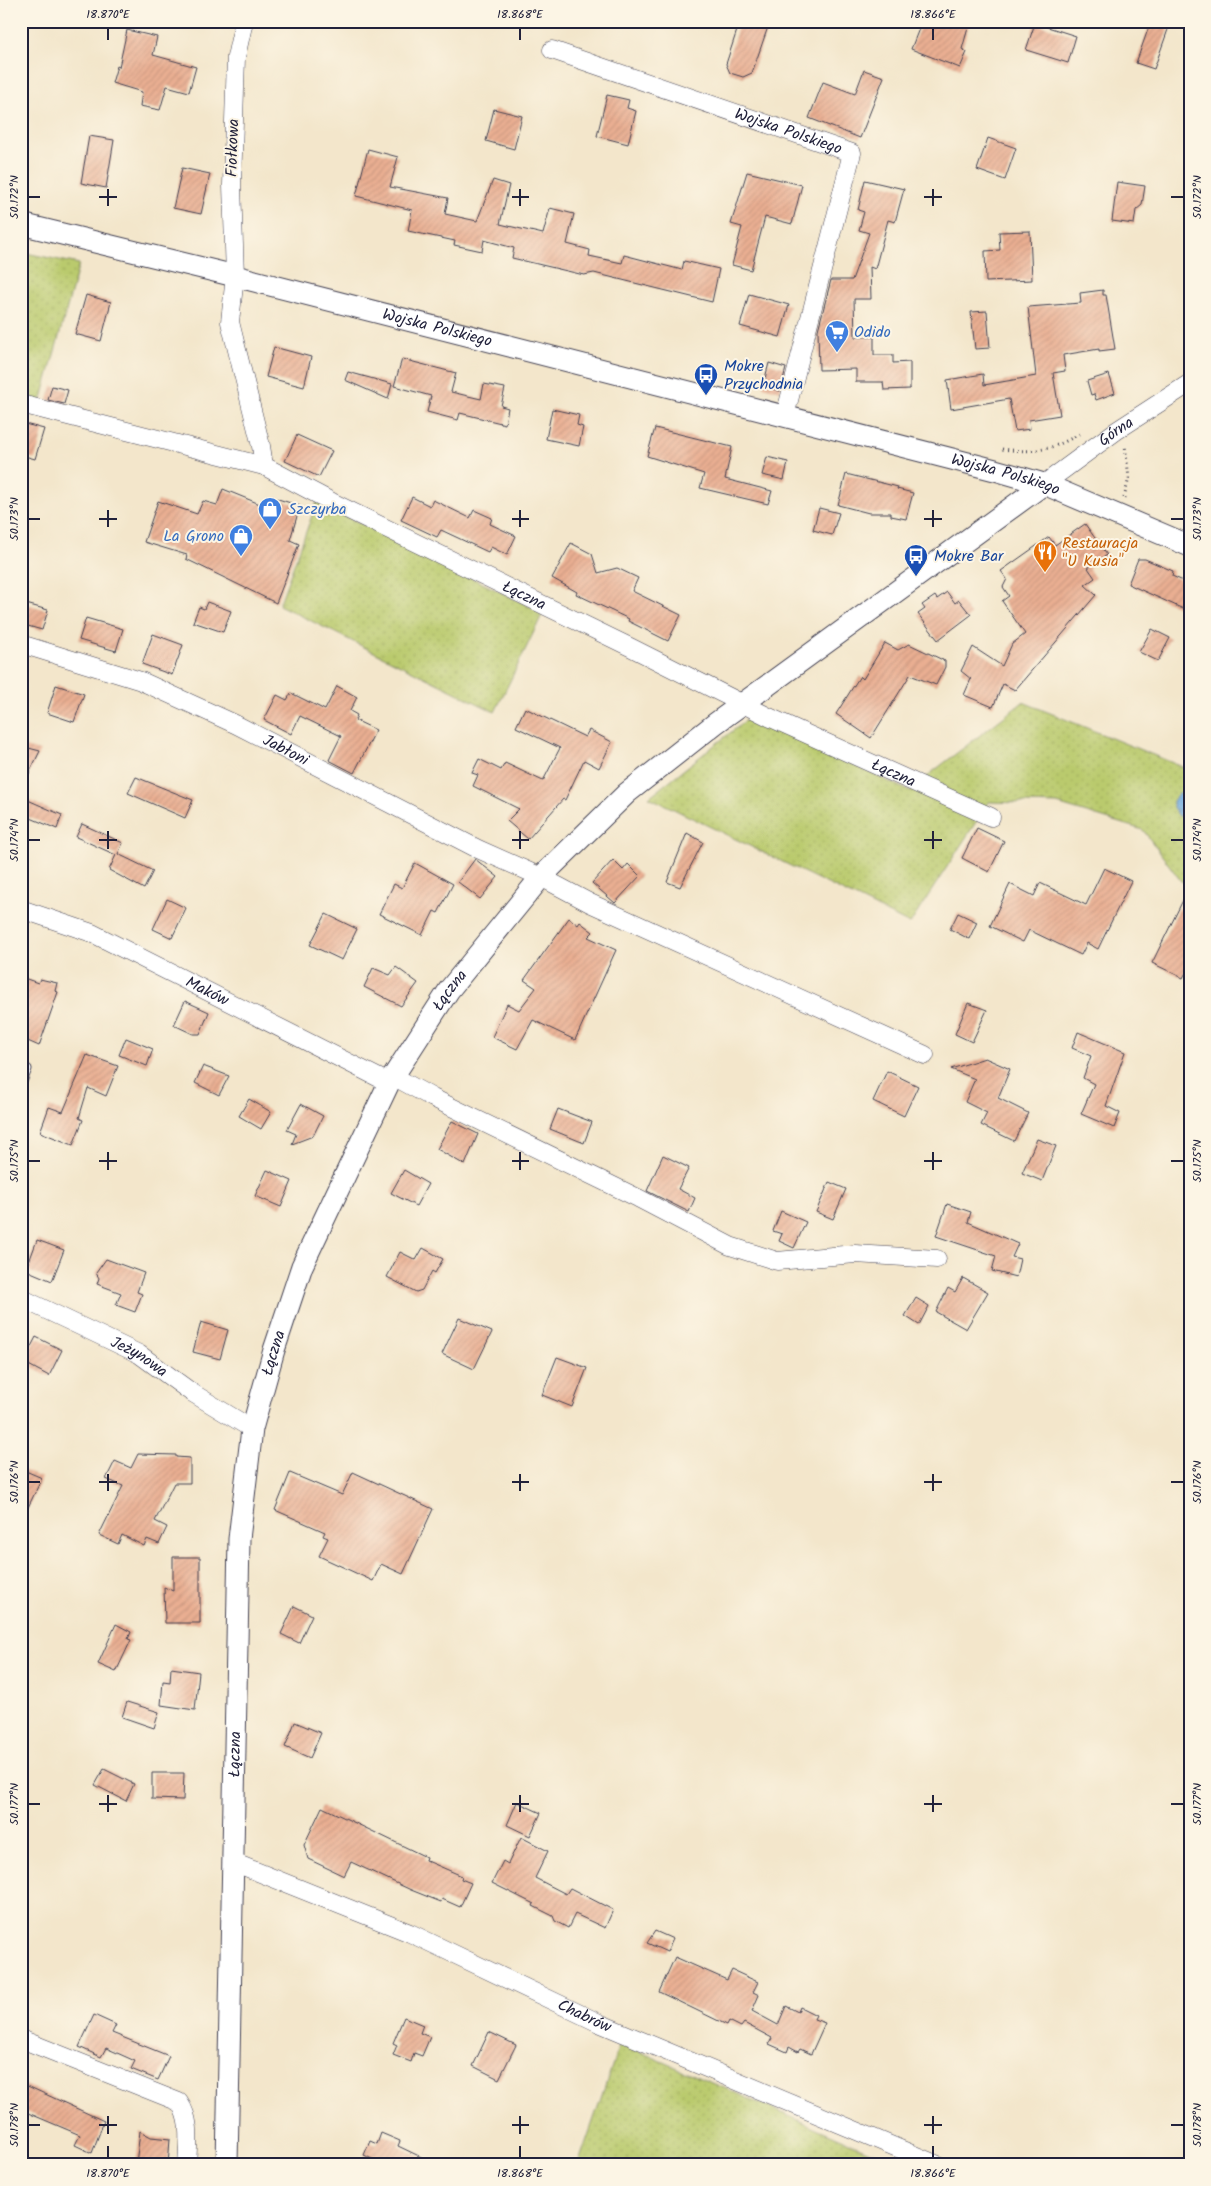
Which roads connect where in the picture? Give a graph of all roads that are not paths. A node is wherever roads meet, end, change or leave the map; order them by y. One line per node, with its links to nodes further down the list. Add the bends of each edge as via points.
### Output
1 (244, 21): 4 (street, Fiołkowa, via 236,57 232,185)
2 (552, 50): 7 (street, Wojska Polskiego, via 852,153)
3 (21, 224): 4 (street, Wojska Polskiego)
4 (234, 276): 7 (street, Wojska Polskiego); 8 (street, via 230,322)
5 (1190, 383): 9 (street, Górna, via 1116,431)
6 (21, 404): 8 (street)
7 (785, 416): 9 (street, Wojska Polskiego)
8 (264, 466): 12 (street, Łączna)
9 (1044, 484): 10 (street, Wojska Polskiego); 12 (street, Łączna)
10 (1190, 546)
11 (21, 644): 14 (street, Jabłoni, via 141,681 235,724 478,849)
12 (743, 704): 13 (street, Łączna); 14 (street, Łączna, via 627,793)
13 (991, 818)
14 (541, 877): 16 (street, Jabłoni, via 590,903); 18 (street, Łączna, via 449,990)
15 (21, 909): 18 (street, Maków, via 92,934)
16 (926, 1054)
17 (27, 1069): 19 (lane)
18 (391, 1080): 20 (street, Maków, via 442,1102 730,1246 777,1261 855,1254); 22 (street, Łączna, via 302,1266)
19 (21, 1084)
20 (937, 1259)
21 (21, 1298): 22 (street, Jeżynowa, via 139,1354 191,1392)
22 (252, 1429): 23 (street, Łączna, via 239,1539)
23 (233, 1862): 26 (street, Łączna); 27 (street, Chabrów, via 410,1933 599,2023)
24 (21, 2039): 25 (street, via 180,2102 186,2112 188,2129)
25 (187, 2165)
26 (227, 2165)
27 (938, 2165)

